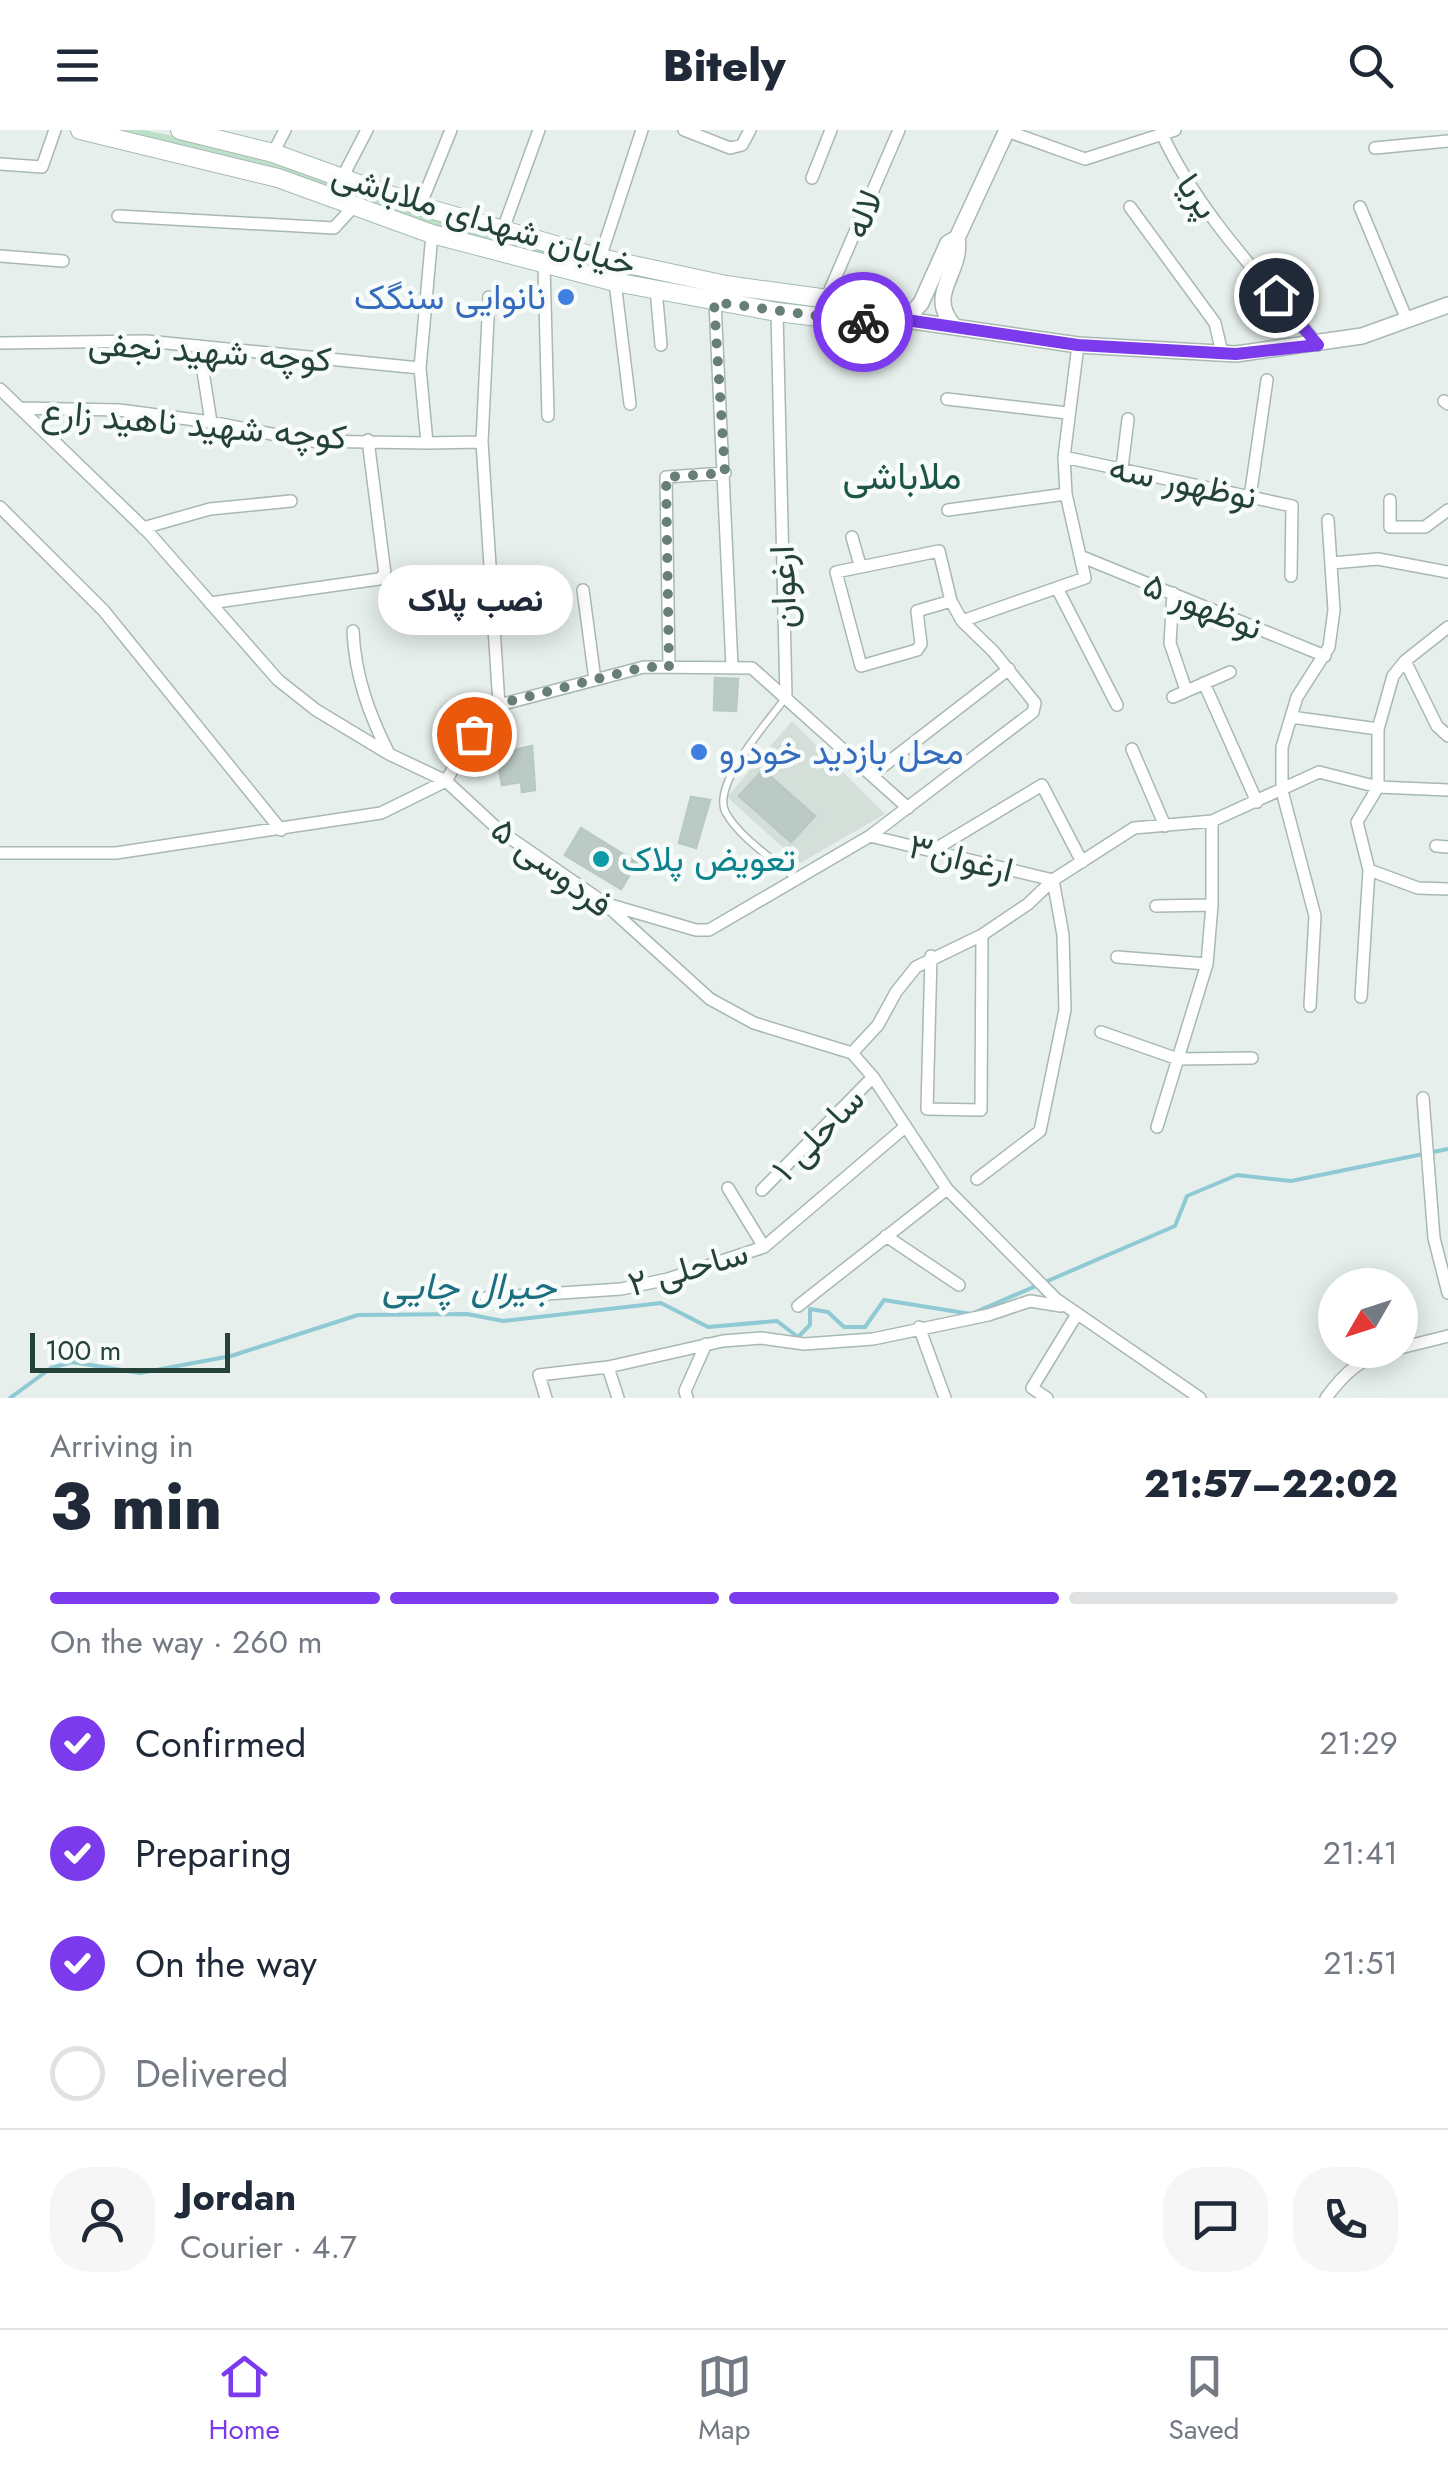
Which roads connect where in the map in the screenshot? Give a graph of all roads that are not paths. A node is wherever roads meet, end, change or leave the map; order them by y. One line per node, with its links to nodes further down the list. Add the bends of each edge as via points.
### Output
1 (55, 130): 19 (street, via 42,167)
2 (80, 130): 22 (main road, خیابان شهدای ملاباشی, via 278,178)
3 (285, 130): 18 (street)
4 (367, 130): 20 (street)
5 (451, 130): 23 (street)
6 (539, 130): 27 (street)
7 (642, 130): 31 (street)
8 (684, 130): 9 (street, via 730,148 742,145)
9 (750, 130)
10 (831, 130): 21 (street)
11 (899, 130): 37 (street, لاله)
12 (1007, 130): 15 (street, via 1085,158); 29 (street)
13 (1176, 130): 15 (street)
14 (191, 131): 18 (main road, خیابان شهدای ملاباشی)
15 (1162, 134): 47 (street, پریا, via 1180,172 1236,249)
16 (1448, 141): 17 (street)
17 (1375, 148)
18 (273, 154): 20 (main road, خیابان شهدای ملاباشی)
19 (0, 164)
20 (342, 178): 23 (main road, خیابان شهدای ملاباشی)
21 (812, 178)
22 (354, 205): 26 (street, via 334,228); 28 (main road, خیابان شهدای ملاباشی)
23 (420, 206): 27 (main road, خیابان شهدای ملاباشی)
24 (1360, 206): 42 (street)
25 (1130, 207): 49 (street, via 1209,315)
26 (118, 216)
27 (502, 232): 31 (main road, خیابان شهدای ملاباشی)
28 (432, 234): 33 (main road, خیابان شهدای ملاباشی); 50 (street)
29 (957, 238): 41 (street, via 948,243 921,303); 43 (street, via 959,250 940,302)
30 (0, 256): 32 (street)
31 (600, 258): 37 (main road, خیابان شهدای ملاباشی)
32 (62, 261)
33 (544, 265): 34 (main road, خیابان شهدای ملاباشی); 57 (street)
34 (615, 282): 35 (main road, خیابان شهدای ملاباشی); 54 (street)
35 (656, 289): 38 (main road, خیابان شهدای ملاباشی); 45 (street)
36 (490, 297): 61 (street)
37 (827, 298): 41 (main road, خیابان شهدای ملاباشی, via 886,307)
38 (714, 302): 40 (main road, خیابان شهدای ملاباشی); 65 (street)
39 (1448, 305): 42 (street, خیابان شهدای ملاباشی)
40 (777, 312): 41 (main road, خیابان شهدای ملاباشی, via 886,325); 98 (street, ارغوان)
41 (906, 320): 43 (street, خیابان شهدای ملاباشی)
42 (1407, 320): 47 (street, خیابان شهدای ملاباشی)
43 (955, 327): 46 (street, خیابان شهدای ملاباشی)
44 (0, 343): 48 (street, کوچه شهید نجفی)
45 (662, 345)
46 (1078, 345): 49 (street, خیابان شهدای ملاباشی); 56 (street)
47 (1318, 345): 49 (street, خیابان شهدای ملاباشی)
48 (199, 346): 50 (street, کوچه شهید نجفی); 59 (street)
49 (1222, 353)
50 (420, 368): 62 (street)
51 (1267, 380): 67 (street)
52 (0, 390): 55 (street, فردوسی ۵)
53 (947, 400): 56 (street)
54 (630, 404)
55 (20, 408): 59 (street, کوچه شهید ناهید زارع, via 120,410); 74 (street, فردوسی ۵)
56 (1067, 412): 63 (street)
57 (548, 416)
58 (1128, 419): 64 (street)
59 (211, 422): 60 (street, کوچه شهید ناهید زارع, via 306,441)
60 (368, 440): 62 (street, کوچه شهید ناهید زارع); 85 (street, via 385,574)
61 (482, 442): 62 (street, کوچه شهید ناهید زارع); 100 (street)
62 (427, 443)
63 (1064, 456): 64 (street, نوظهور سه); 66 (street)
64 (1122, 468): 67 (street, نوظهور سه)
65 (725, 473): 91 (street); 92 (street, via 666,477)
66 (1066, 494): 71 (street); 76 (street)
67 (1250, 497): 80 (street, نوظهور سه, via 1292,506)
68 (1390, 500): 72 (street, via 1390,527 1425,527)
69 (291, 502): 74 (street, via 210,509)
70 (0, 507): 116 (street, via 104,611)
71 (948, 510)
72 (1448, 510)
73 (1328, 520): 77 (street)
74 (142, 528): 85 (street, فردوسی ۵)
75 (852, 536): 78 (street)
76 (1080, 556): 81 (street, via 1085,578); 83 (street, نوظهور ۵)
77 (1332, 563): 79 (street, via 1378,559); 89 (street, via 1334,610)
78 (860, 565): 84 (street, via 939,552); 84 (street, via 836,575 861,666 917,650 917,611)
79 (1448, 572)
80 (1291, 576)
81 (1058, 588): 86 (street); 101 (street)
82 (583, 590): 95 (street)
83 (1173, 593): 89 (street, نوظهور ۵); 97 (street, via 1170,643)
84 (951, 601): 86 (street)
85 (210, 603): 106 (street, فردوسی ۵, via 288,688)
86 (962, 621): 93 (street)
87 (1448, 628): 90 (street)
88 (353, 631): 106 (street, via 370,716)
89 (1326, 656): 102 (street)
90 (1405, 660): 103 (street); 104 (street)
91 (732, 666): 92 (street); 98 (street, via 752,668)
92 (669, 667): 95 (street)
93 (1009, 670): 107 (street); 113 (street, via 1036,708)
94 (1230, 672): 96 (street)
95 (595, 680): 100 (street)
96 (1204, 683): 97 (street); 112 (street)
97 (1186, 690): 99 (street)
98 (786, 697): 107 (street); 122 (lane, via 721,796 738,828)
99 (1173, 697)
100 (499, 704): 108 (street, via 488,710)
101 (1118, 706)
102 (1291, 717): 103 (street); 111 (street, via 1282,746)
103 (1378, 729): 109 (street)
104 (1448, 736)
105 (1132, 749): 115 (street)
106 (389, 754): 108 (street, فردوسی ۵)
107 (874, 774): 113 (street)
108 (446, 780): 116 (street, via 381,814); 125 (street, فردوسی ۵, via 500,831)
109 (1378, 787): 110 (street); 111 (street, via 1320,772); 121 (street, via 1357,822)
110 (1448, 790)
111 (1282, 791): 112 (street); 133 (street, via 1315,916)
112 (1257, 802): 114 (street)
113 (908, 808): 117 (street)
114 (1212, 822): 115 (street); 126 (street)
115 (1165, 826): 120 (street, via 1134,828)
116 (281, 830): 119 (street, via 116,853)
117 (870, 836): 118 (street, ارغوان۳); 122 (street)
118 (932, 851): 120 (street, via 1042,785); 123 (street, ارغوان۳)
119 (0, 853)
120 (1082, 862): 123 (street)
121 (1369, 870): 124 (street, via 1418,888); 132 (street)
122 (796, 879): 125 (street, via 709,930)
123 (1053, 880): 128 (street); 142 (street, via 1065,1010 1040,1131)
124 (1448, 889)
125 (603, 902): 135 (street, فردوسی ۵, via 710,999 754,1023)
126 (1212, 905): 127 (street); 131 (street)
127 (1156, 906)
128 (982, 934): 129 (street); 129 (street, via 981,1110 927,1110)
129 (931, 956): 135 (street, via 916,966)
130 (1117, 957): 131 (street)
131 (1207, 964): 137 (street)
132 (1362, 997)
133 (1310, 1006)
134 (1101, 1032): 137 (street)
135 (852, 1053): 138 (street)
136 (1252, 1058): 137 (street)
137 (1178, 1059): 141 (street)
138 (873, 1077): 140 (street); 145 (street, ساحلی ۱)
139 (1423, 1098): 149 (street, via 1434,1238)
140 (905, 1127): 144 (street); 147 (street, ساحلی ۲)
141 (1157, 1127)
142 (977, 1179)
143 (728, 1188): 147 (street)
144 (947, 1189): 146 (street); 151 (street)
145 (762, 1190)
146 (886, 1236): 148 (street); 152 (street)
147 (764, 1247): 150 (street, ساحلی ۲, via 621,1289)
148 (959, 1285)
149 (1448, 1293)
150 (486, 1298)
151 (1060, 1303): 153 (street); 154 (street, via 1030,1301)
152 (798, 1306)
153 (1077, 1314): 164 (street, via 1032,1388); 165 (street)
154 (918, 1327): 156 (street, via 872,1339); 163 (street)
155 (1448, 1336): 157 (street)
156 (706, 1344): 158 (street); 162 (street, via 685,1391)
157 (1418, 1344)
158 (608, 1366): 160 (street, via 539,1375); 161 (street)
159 (1352, 1368): 166 (street)
160 (546, 1398)
161 (618, 1398)
162 (688, 1398)
163 (945, 1398)
164 (1047, 1398)
165 (1200, 1398)
166 (1326, 1398)

